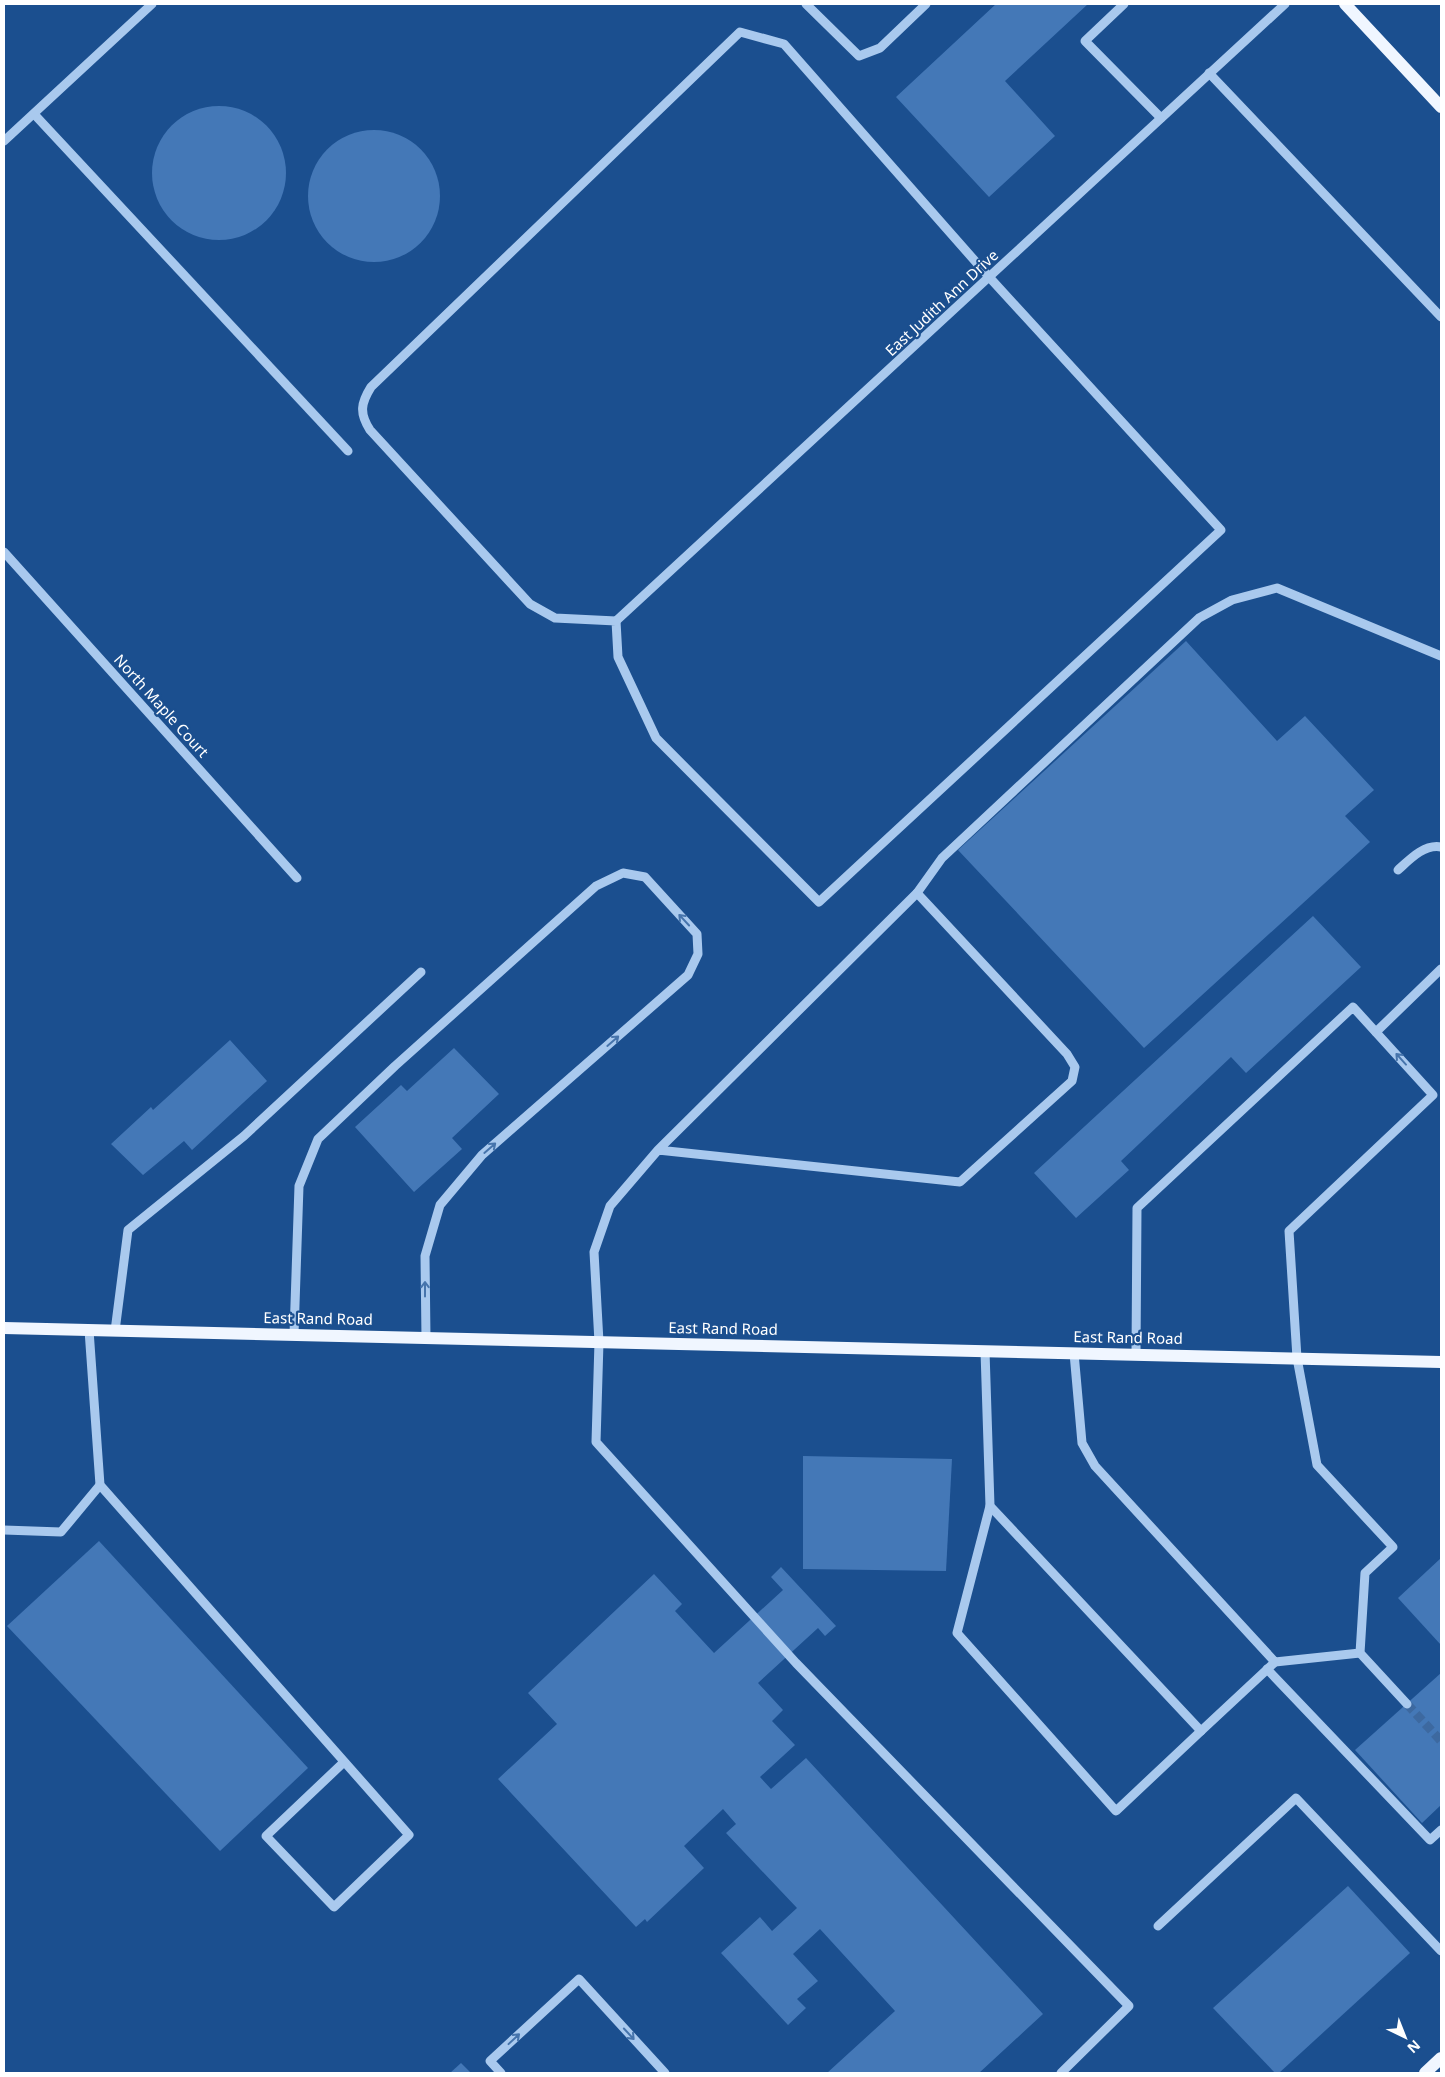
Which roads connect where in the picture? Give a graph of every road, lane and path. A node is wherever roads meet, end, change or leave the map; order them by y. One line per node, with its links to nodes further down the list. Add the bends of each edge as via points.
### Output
1 (152, 4): 9 (street)
2 (806, 4): 3 (street, via 859,56 880,48)
3 (926, 4)
4 (1124, 4): 10 (street, via 1085,41)
5 (1285, 4): 7 (street, East Judith Ann Drive)
6 (1345, 4): 8 (main road)
7 (1209, 73): 10 (street, East Judith Ann Drive); 13 (street)
8 (1441, 107)
9 (34, 114): 11 (street); 14 (street)
10 (1161, 118): 12 (street, East Judith Ann Drive)
11 (4, 141)
12 (990, 278): 16 (street, East Judith Ann Drive); 16 (street, via 784,44 740,32 371,387 362,401 362,418 370,430 530,604 555,618); 16 (street, via 1221,530 819,902 656,738 618,656)
13 (1441, 318)
14 (348, 451)
15 (4, 552): 20 (street, North Maple Court)
16 (616, 622)
17 (1441, 656): 21 (street, via 1278,588 1232,600 1199,618 942,858)
18 (1441, 847): 19 (street, via 1433,846 1412,856)
19 (1398, 870)
20 (297, 878)
21 (918, 894): 25 (street); 25 (street, via 1067,1054 1075,1067 1072,1081 960,1182)
22 (1441, 969): 24 (street)
23 (421, 972): 28 (street, via 244,1136 128,1230)
24 (1376, 1032): 34 (street, via 1354,1007 1137,1208); 35 (street, one-way to 24, via 1289,1231 1433,1096)
25 (658, 1150): 31 (street, via 610,1206 594,1252)
26 (4, 1328): 27 (main road, East Rand Road)
27 (89, 1330): 28 (main road, East Rand Road); 37 (street)
28 (115, 1331): 29 (main road, East Rand Road)
29 (294, 1334): 30 (main road, East Rand Road); 30 (street, one-way to 29, via 425,1256 440,1205 482,1155 688,975 698,954 697,934 645,877 623,873 596,886 318,1139 299,1186)
30 (426, 1338): 31 (main road, East Rand Road)
31 (598, 1342): 32 (main road, East Rand Road); 52 (street, via 596,1442 796,1664 1129,2006)
32 (986, 1351): 33 (main road, East Rand Road); 38 (street)
33 (1074, 1353): 34 (main road, East Rand Road); 41 (street, via 1082,1443 1095,1466)
34 (1136, 1354): 35 (main road, East Rand Road)
35 (1297, 1358): 36 (main road, East Rand Road); 40 (street, via 1317,1465 1393,1547 1365,1574)
36 (1441, 1362)
37 (100, 1485): 39 (street, via 62,1532); 45 (street)
38 (990, 1506): 44 (street); 44 (street, via 958,1633 1116,1811)
39 (4, 1530)
40 (1360, 1653): 41 (street); 43 (street)
41 (1275, 1662): 42 (street)
42 (1268, 1669): 44 (street); 46 (street, via 1430,1840)
43 (1407, 1704)
44 (1201, 1731)
45 (344, 1762): 45 (street, via 410,1835 334,1907 266,1836)
46 (1441, 1830)
47 (1158, 1926): 48 (street, via 1296,1798)
48 (1441, 1952)
49 (1441, 2058): 53 (main road)
50 (501, 2073): 51 (street, one-way to 51, via 490,2062 579,1980)
51 (665, 2073)
52 (1061, 2073)
53 (1425, 2073)

